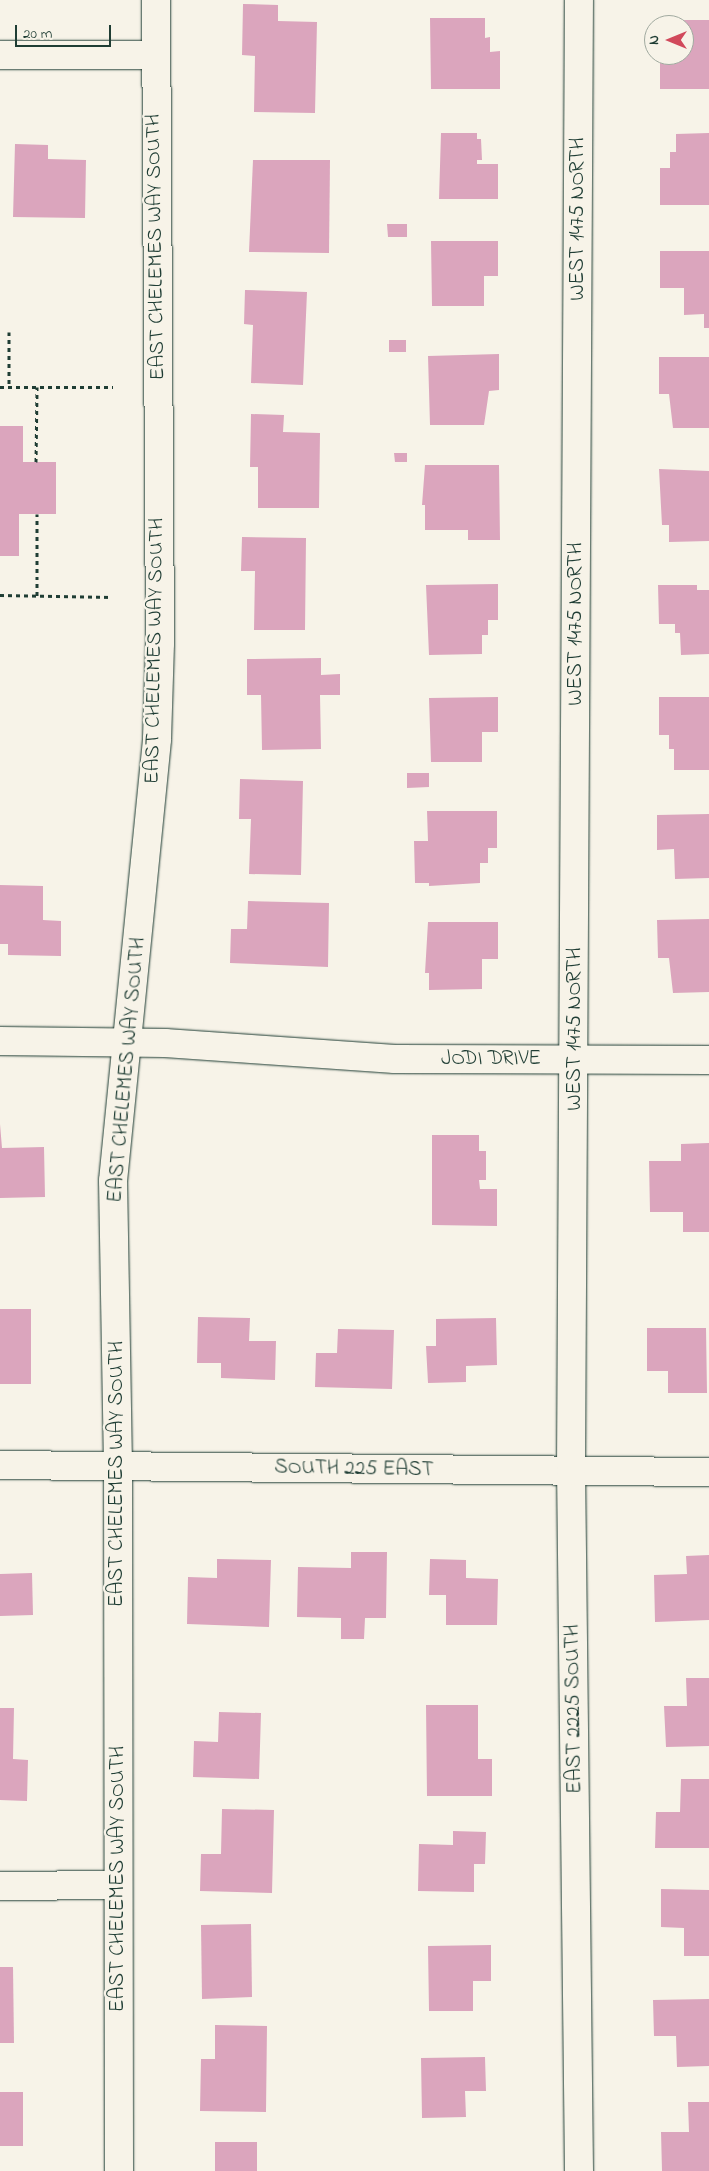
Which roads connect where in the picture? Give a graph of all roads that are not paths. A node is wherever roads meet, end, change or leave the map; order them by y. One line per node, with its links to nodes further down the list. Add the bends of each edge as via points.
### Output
1 (156, 0): 4 (street, EAST CHELEMES WAY SOUTH)
2 (579, 0): 7 (street, WEST 1475 NORTH)
3 (0, 55): 4 (street)
4 (155, 55): 6 (street, EAST CHELEMES WAY SOUTH, via 160,652 157,739)
5 (0, 1041): 6 (street, JODI DRIVE)
6 (128, 1042): 7 (street, JODI DRIVE, via 394,1059); 11 (street, EAST CHELEMES WAY SOUTH, via 113,1181)
7 (576, 1060): 8 (street, JODI DRIVE); 9 (street, WEST 1475 NORTH)
8 (709, 1060)
9 (574, 1247): 12 (street, EAST 2225 SOUTH)
10 (0, 1465): 11 (street, SOUTH 225 EAST)
11 (118, 1466): 12 (street, SOUTH 225 EAST); 14 (street, EAST CHELEMES WAY SOUTH)
12 (571, 1471): 13 (street, SOUTH 225 EAST); 17 (street, EAST 2225 SOUTH)
13 (709, 1472)
14 (118, 1884): 15 (street); 16 (street, EAST CHELEMES WAY SOUTH)
15 (0, 1886)
16 (118, 2171)
17 (579, 2171)

